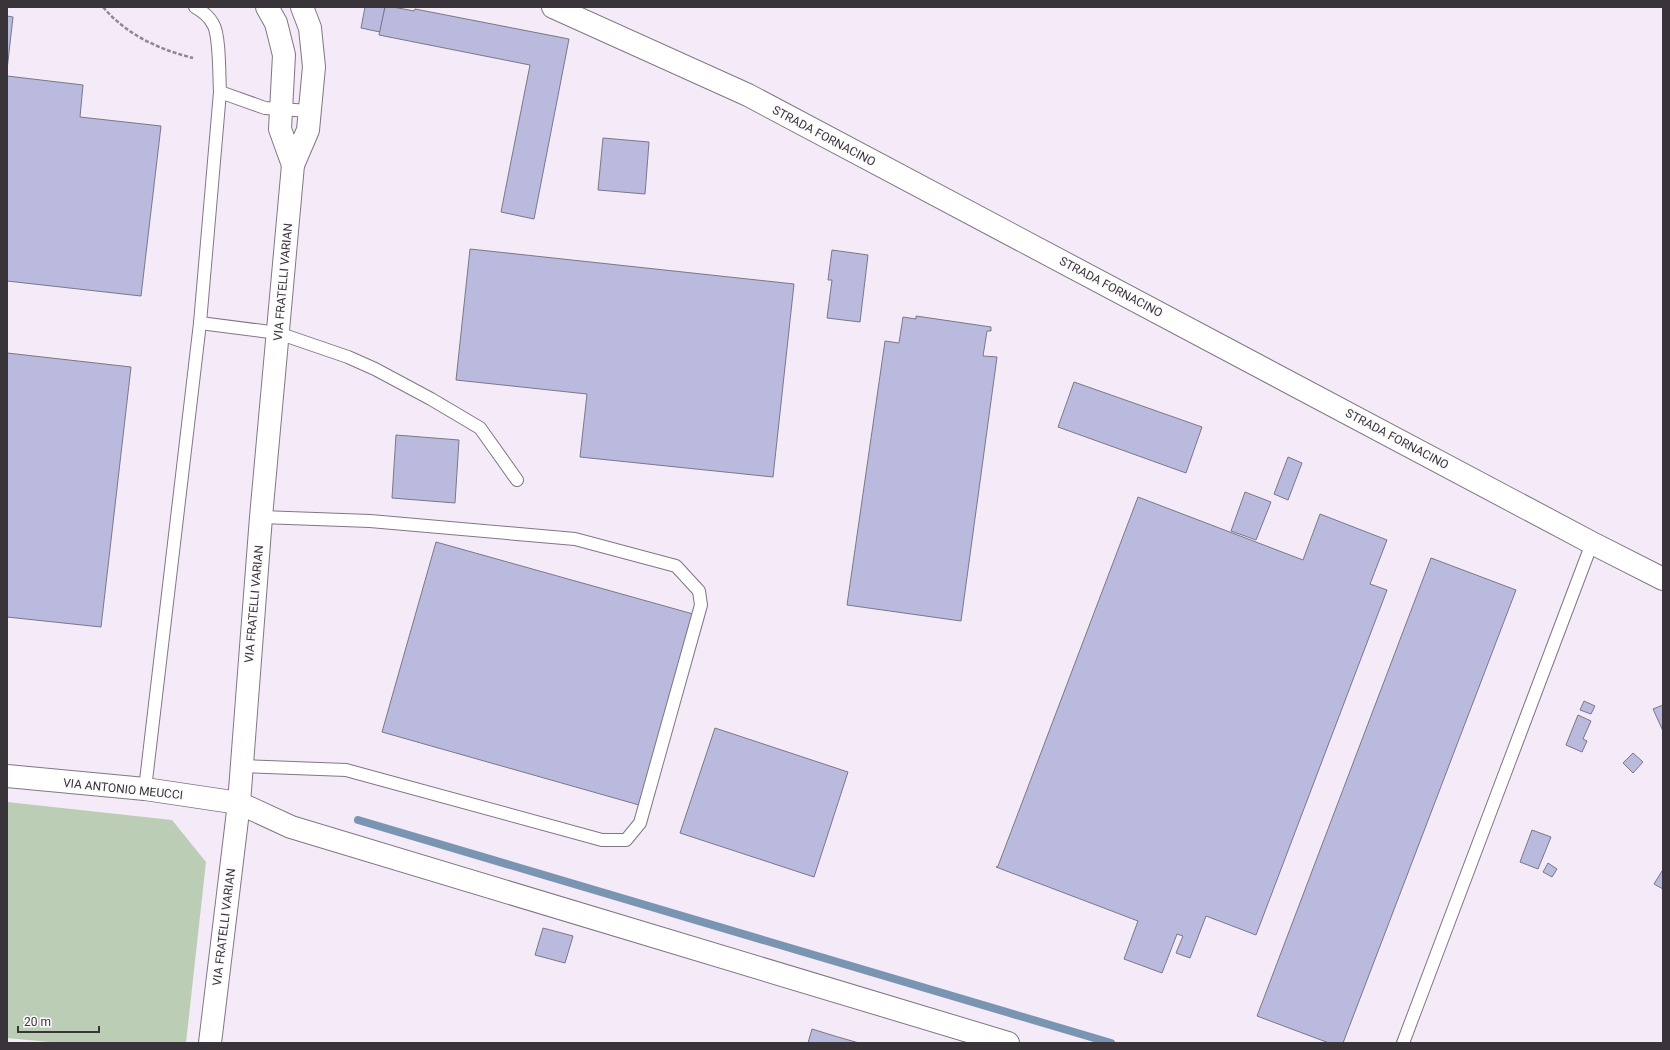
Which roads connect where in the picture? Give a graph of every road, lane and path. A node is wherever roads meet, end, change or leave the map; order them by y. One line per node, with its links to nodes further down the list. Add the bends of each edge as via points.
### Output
1 (103, 7): 6 (path, via 130,32 152,45)
2 (195, 7): 7 (lane, via 213,24 217,38)
3 (267, 7): 8 (street, VIA FRATELLI VARIAN, via 276,23 284,55)
4 (302, 7): 9 (street, VIA FRATELLI VARIAN, via 310,28 314,68)
5 (553, 7): 15 (street, STRADA FORNACINO, via 748,95)
6 (193, 58)
7 (220, 92): 8 (lane, via 265,108); 11 (lane)
8 (280, 109): 9 (lane); 10 (street, VIA FRATELLI VARIAN, via 280,129)
9 (310, 111): 10 (street, VIA FRATELLI VARIAN, via 308,130)
10 (293, 165): 12 (street, VIA FRATELLI VARIAN)
11 (200, 323): 12 (lane); 19 (lane)
12 (278, 333): 13 (lane, via 375,369 480,428); 14 (street, VIA FRATELLI VARIAN)
13 (517, 480)
14 (262, 517): 17 (street, VIA FRATELLI VARIAN); 17 (lane, via 370,521 575,539 676,566 699,590 701,605 640,823 626,840 602,840 346,770)
15 (1592, 543): 16 (street, STRADA FORNACINO); 23 (lane)
16 (1663, 579)
17 (242, 766): 20 (street, VIA FRATELLI VARIAN)
18 (7, 776): 19 (street, VIA ANTONIO MEUCCI)
19 (145, 789): 20 (street, VIA ANTONIO MEUCCI)
20 (239, 803): 21 (street, VIA FRATELLI VARIAN); 22 (street, VIA ANTONIO MEUCCI, via 291,827)
21 (210, 1043)
22 (1008, 1043)
23 (1403, 1043)

